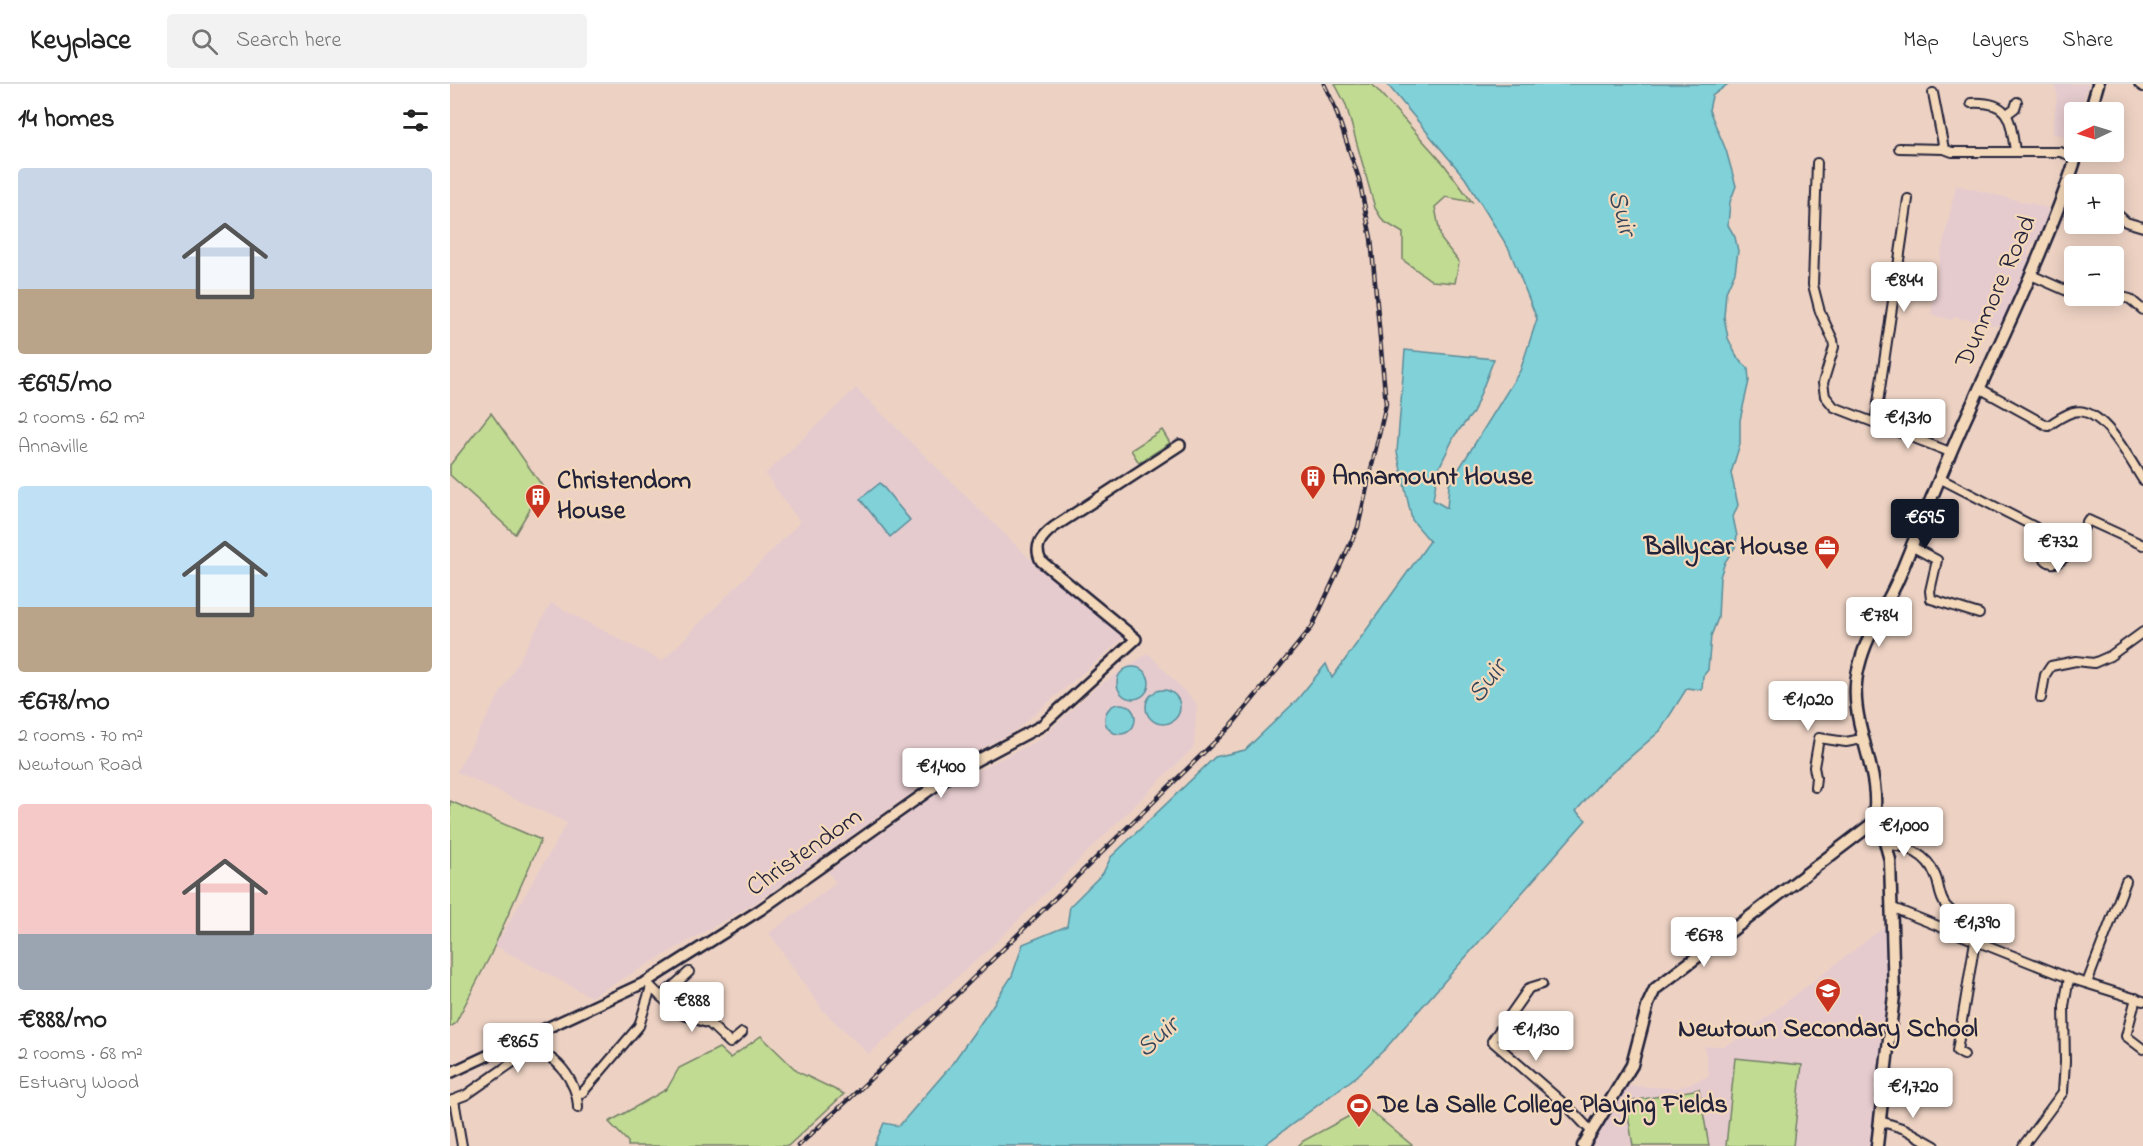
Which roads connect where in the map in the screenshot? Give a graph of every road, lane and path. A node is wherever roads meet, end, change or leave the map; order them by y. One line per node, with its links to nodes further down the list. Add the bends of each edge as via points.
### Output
1 (2098, 84): 6 (main road)
2 (2139, 84): 3 (street)
3 (2143, 87)
4 (1933, 93): 10 (street)
5 (2017, 102): 8 (street)
6 (2093, 102)
7 (1971, 103): 8 (street, via 1995,103)
8 (2007, 114): 11 (street)
9 (1899, 148): 10 (street)
10 (1944, 149): 11 (street)
11 (2015, 151): 12 (street)
12 (2064, 152)
13 (1817, 163): 23 (street, via 1813,285 1834,347 1823,383 1825,396 1834,407)
14 (2064, 192): 18 (main road, Dunmore Road)
15 (1908, 199): 23 (street)
16 (2124, 220): 17 (street)
17 (2143, 227)
18 (2031, 275): 19 (street); 22 (main road, Dunmore Road)
19 (2064, 290)
20 (2124, 298): 21 (street)
21 (2143, 310)
22 (1980, 388): 25 (main road, Dunmore Road); 27 (street, via 2048,426 2073,412 2096,416)
23 (1875, 423): 25 (street)
24 (1180, 445): 45 (street, Christendom, via 1054,527 1038,544 1041,561 1136,639 1041,726 955,772)
25 (1950, 452): 26 (main road, Dunmore Road)
26 (1939, 478): 28 (street, via 2035,527 2036,547 2052,562 2064,559 2088,520); 29 (main road, Dunmore Road)
27 (2143, 480)
28 (2143, 545)
29 (1911, 546): 30 (street, via 1938,560 1931,599); 33 (main road, Dunmore Road, via 1858,667 1854,699)
30 (1978, 614)
31 (2143, 632): 32 (street, via 2094,663 2051,666 2045,675)
32 (2041, 698)
33 (1862, 740): 34 (street, via 1819,738); 35 (main road, Dunmore Road, via 1875,788)
34 (1815, 787)
35 (1873, 823): 36 (main road); 56 (main road, via 1657,987 1649,999 1632,1065)
36 (1887, 845): 38 (main road); 39 (street, via 1899,845 1915,853 1935,874 1946,907)
37 (2127, 881): 43 (street)
38 (1893, 908): 40 (street); 55 (main road, via 1894,995)
39 (1977, 926)
40 (1975, 940): 42 (street); 50 (street, via 1958,1051)
41 (689, 972): 46 (street)
42 (2069, 978): 43 (street); 61 (street, via 2064,1006 2063,1092)
43 (2087, 983): 47 (street)
44 (1542, 984): 56 (street, via 1528,987 1492,1041)
45 (649, 985): 46 (street); 51 (street, Christendom); 52 (street, via 639,1026)
46 (661, 997): 48 (street, via 678,1013 710,1024 730,1043)
47 (2140, 999): 49 (street, via 2126,1036)
48 (742, 1033)
49 (2143, 1049)
50 (1964, 1055)
51 (450, 1073)
52 (577, 1096): 53 (street, via 555,1061 532,1052); 54 (street)
53 (452, 1100): 57 (street)
54 (578, 1108)
55 (1881, 1120): 59 (main road); 60 (street)
56 (1592, 1132): 58 (main road)
57 (462, 1146)
58 (1583, 1146)
59 (1877, 1146)
60 (1935, 1146)
61 (2023, 1146)

